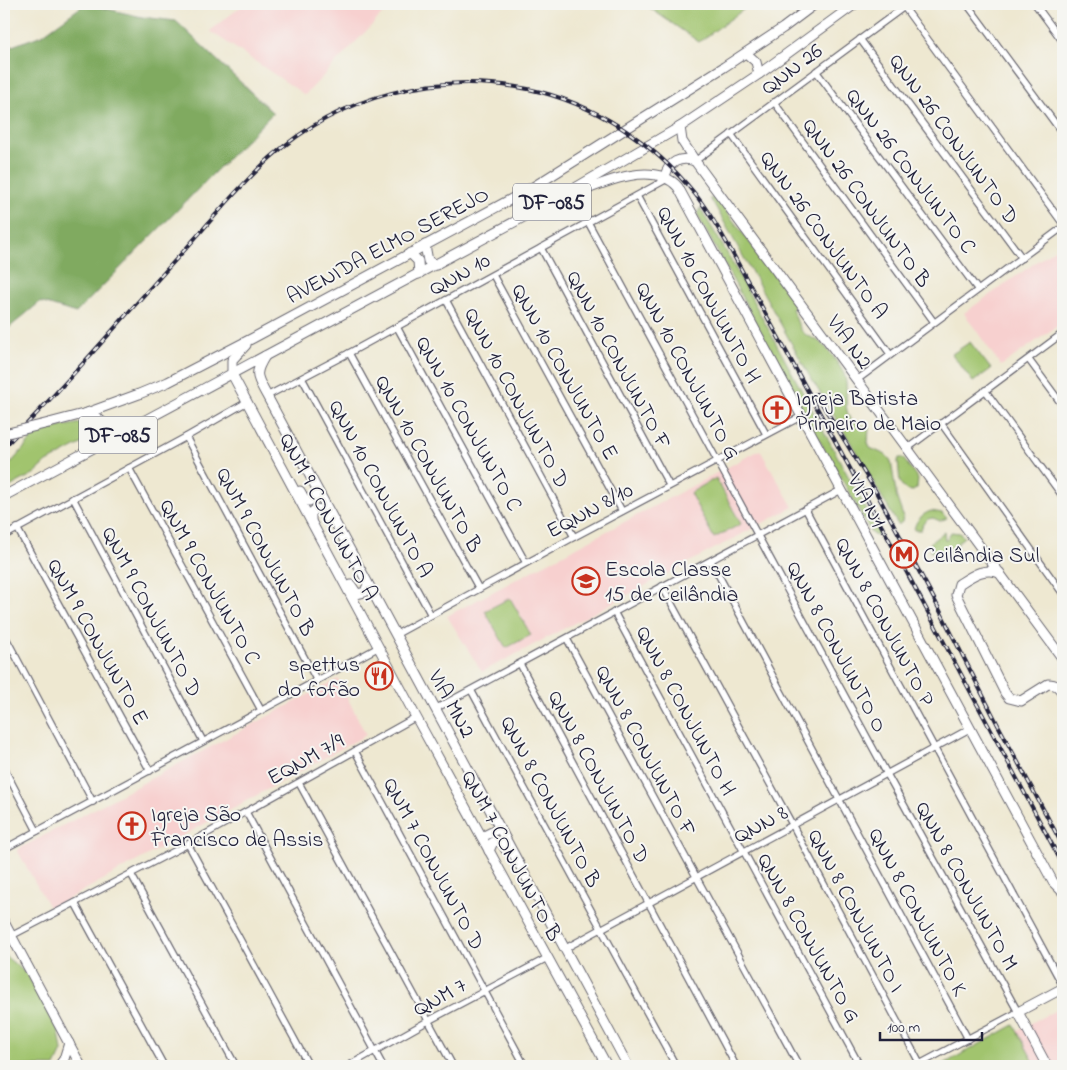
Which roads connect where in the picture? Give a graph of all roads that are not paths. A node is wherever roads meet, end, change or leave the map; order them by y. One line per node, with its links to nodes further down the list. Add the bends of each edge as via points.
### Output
1 (814, 4): 8 (main road, AVENIDA ELMO SEREJO / DF-085)
2 (856, 4): 10 (main road, AVENIDA ELMO SEREJO / DF-085)
3 (968, 4): 14 (street)
4 (1035, 4): 7 (street)
5 (906, 6): 6 (street, QNN 26); 20 (street)
6 (860, 39): 9 (street, QNN 26); 24 (street, QNN 26 CONJUNTO D)
7 (1063, 42)
8 (746, 53): 10 (main road, via 756,62); 21 (main road, AVENIDA ELMO SEREJO / DF-085, via 530,189)
9 (816, 71): 11 (street, QNN 26); 28 (street, QNN 26 CONJUNTO C)
10 (759, 74): 12 (main road, AVENIDA ELMO SEREJO / DF-085)
11 (774, 102): 13 (street, QNN 26); 30 (street, QNN 26 CONJUNTO B)
12 (680, 127): 15 (main road, VIA N2, via 682,141); 18 (main road, AVENIDA ELMO SEREJO / DF-085)
13 (731, 134): 15 (street, QNN 26); 35 (street, QNN 26 CONJUNTO A)
14 (1063, 134)
15 (695, 161): 16 (main road, via 685,159 673,163 667,169); 40 (main road, VIA N2)
16 (666, 178): 17 (street, QNN 10); 18 (main road, AVENIDA ELMO SEREJO, via 634,175); 46 (main road, VIA N1, via 683,197)
17 (637, 196): 19 (street, QNN 10); 49 (street, QNN 10 CONJUNTO H)
18 (546, 206): 25 (main road, AVENIDA ELMO SEREJO / DF-085)
19 (588, 222): 22 (street, QNN 10); 54 (street, QNN 10 CONJUNTO G)
20 (1063, 225): 24 (street)
21 (424, 245): 23 (main road, AVENIDA ELMO SEREJO / DF-085); 25 (main road, via 428,261)
22 (541, 248): 27 (street, QNN 10); 56 (street, QNN 10 CONJUNTO F)
23 (410, 253): 26 (main road, via 418,261); 33 (main road, AVENIDA ELMO SEREJO / DF-085)
24 (1022, 258): 28 (street)
25 (436, 265): 26 (main road, AVENIDA ELMO SEREJO / DF-085)
26 (420, 274): 36 (main road, AVENIDA ELMO SEREJO / DF-085)
27 (493, 275): 29 (street, QNN 10); 62 (street, QNN 10 CONJUNTO E)
28 (978, 290): 30 (street)
29 (446, 300): 31 (street, QNN 10); 68 (street, QNN 10 CONJUNTO D)
30 (934, 322): 35 (street)
31 (397, 327): 34 (street, QNN 10); 70 (street, QNN 10 CONJUNTO C)
32 (1063, 333): 37 (street)
33 (253, 338): 38 (main road, via 232,360); 45 (main road, AVENIDA ELMO SEREJO / DF-085, via 168,382)
34 (349, 353): 39 (street, QNN 10); 76 (street, QNN 10 CONJUNTO B)
35 (890, 354): 40 (street)
36 (265, 356): 38 (main road, AVENIDA ELMO SEREJO / DF-085); 42 (main road, VIA MN2, via 257,373)
37 (1029, 360): 41 (street); 44 (street)
38 (232, 374): 43 (main road, QNM 9 CONJUNTO A); 52 (main road, AVENIDA ELMO SEREJO / DF-085)
39 (302, 378): 42 (street, QNN 10); 79 (street, QNN 10 CONJUNTO A)
40 (857, 380): 53 (main road, VIA N2)
41 (985, 390): 47 (street); 60 (street)
42 (267, 396): 57 (main road, VIA MN2)
43 (247, 402): 50 (main road, QNM 9 CONJUNTO A); 51 (street)
44 (1063, 406)
45 (87, 413): 48 (main road, AVENIDA ELMO SEREJO / DF-085, bridge); 52 (main road, via 103,422 105,431)
46 (802, 416): 49 (street, EQNN 8/10); 58 (main road, VIA N1)
47 (941, 423): 53 (street); 77 (street)
48 (4, 434)
49 (766, 434): 54 (street, EQNN 8/10)
50 (265, 436): 57 (main road, via 284,461 304,498 312,501); 64 (main road, QNM 9 CONJUNTO A)
51 (186, 438): 55 (street); 86 (street, QNM 9 CONJUNTO B)
52 (101, 444): 59 (main road, AVENIDA ELMO SEREJO / DF-085)
53 (908, 448): 73 (main road, VIA N2)
54 (717, 460): 56 (street, EQNN 8/10); 66 (street, QNN 10 CONJUNTO G)
55 (129, 468): 61 (street); 90 (street, QNM 9 CONJUNTO C)
56 (669, 485): 62 (street, EQNN 8/10)
57 (317, 490): 71 (main road, VIA MN2)
58 (842, 490): 63 (street); 92 (main road, VIA N1)
59 (4, 496)
60 (1063, 497)
61 (73, 498): 65 (street); 93 (street, QNM 9 CONJUNTO D)
62 (622, 510): 68 (street, EQNN 8/10)
63 (806, 510): 66 (street); 94 (street, QNN 8 CONJUNTO P)
64 (311, 520): 71 (main road, via 314,509 322,510 344,549); 72 (main road, QNM 9 CONJUNTO A)
65 (17, 528): 67 (street); 97 (street, QNM 9 CONJUNTO E)
66 (758, 535): 69 (street); 98 (street, QNN 8 CONJUNTO O)
67 (4, 536)
68 (574, 537): 70 (street, EQNN 8/10)
69 (711, 560): 75 (street); 100 (street, QNN 8 CONJUNTO K)
70 (526, 563): 76 (street, EQNN 8/10)
71 (360, 569): 74 (main road, VIA MN2)
72 (338, 571): 74 (main road, via 346,576 357,594 365,592); 83 (main road, QNM 9 CONJUNTO A)
73 (1000, 573): 84 (main road, VIA N2); 88 (main road, via 982,571 959,584 956,595 1005,693 1009,698 1021,700 1051,684)
74 (368, 584): 81 (main road, VIA MN2)
75 (662, 586): 78 (street); 103 (street, QNN 8 CONJUNTO I)
76 (479, 589): 79 (street, EQNN 8/10)
77 (1063, 594)
78 (614, 612): 82 (street); 110 (street, QNN 8 CONJUNTO H)
79 (431, 615): 81 (street, EQNN 8/10)
80 (4, 634): 101 (street)
81 (395, 635): 89 (main road, VIA MN2)
82 (567, 639): 85 (street); 112 (street, QNN 8 CONJUNTO F)
83 (379, 647): 86 (street); 91 (main road)
84 (1063, 659)
85 (520, 664): 87 (street); 117 (street, QNN 8 CONJUNTO D)
86 (317, 681): 90 (street)
87 (471, 690): 89 (street); 120 (street, QNN 8 CONJUNTO B)
88 (1063, 694)
89 (435, 709): 104 (main road, VIA MN2)
90 (261, 710): 93 (street)
91 (416, 717): 95 (street, EQNM 7/9); 106 (main road, QNM 7 CONJUNTO B)
92 (971, 728): 94 (street, QNN 8); 113 (main road, VIA N1)
93 (203, 741): 97 (street)
94 (934, 748): 98 (street, QNN 8); 124 (street)
95 (355, 751): 99 (street, EQNM 7/9); 125 (street, QNM 7 CONJUNTO D)
96 (4, 768): 105 (street)
97 (150, 771): 101 (street)
98 (886, 774): 100 (street, QNN 8); 126 (street, QNN 8 CONJUNTO M)
99 (300, 783): 102 (street, EQNM 7/9); 127 (street)
100 (839, 800): 103 (street, QNN 8); 128 (street, QNN 8 CONJUNTO K)
101 (93, 802): 105 (street)
102 (246, 812): 107 (street, EQNM 7/9); 130 (street)
103 (793, 826): 110 (street, QNN 8); 131 (street, QNN 8 CONJUNTO I)
104 (500, 828): 106 (main road); 118 (main road, VIA MN2)
105 (38, 831): 108 (street)
106 (482, 837): 109 (main road, QNM 7 CONJUNTO B)
107 (188, 844): 111 (street, EQNM 7/9); 136 (street)
108 (4, 849)
109 (489, 851): 118 (main road, via 493,842 501,842); 123 (main road, QNM 7 CONJUNTO B)
110 (744, 851): 112 (street, QNN 8); 146 (street, QNN 8 CONJUNTO G)
111 (131, 874): 116 (street, EQNM 7/9); 135 (street)
112 (697, 878): 117 (street, QNN 8); 145 (street, QNN 8 CONJUNTO F)
113 (1053, 882): 114 (main road, VIA N1); 115 (main road)
114 (1063, 892)
115 (1063, 900)
116 (75, 903): 121 (street, EQNM 7/9); 134 (street)
117 (649, 904): 120 (street, QNN 8); 144 (street, QNN 8 CONJUNTO D)
118 (546, 912): 122 (main road, VIA MN2)
119 (4, 922): 121 (main road)
120 (601, 930): 122 (street, QNN 8); 143 (street, QNN 8 CONJUNTO B)
121 (11, 936): 129 (main road)
122 (566, 948): 142 (main road, VIA MN2)
123 (547, 958): 125 (street, QNM 7); 141 (main road, QNM 7 CONJUNTO B)
124 (1063, 987): 126 (main road)
125 (484, 991): 127 (street, QNM 7); 140 (street, QNM 7 CONJUNTO D)
126 (1018, 1012): 128 (street); 147 (main road)
127 (428, 1021): 130 (street, QNM 7); 139 (street)
128 (968, 1038): 131 (street)
129 (69, 1043): 132 (main road); 133 (main road)
130 (375, 1052): 137 (street, QNM 7); 138 (street)
131 (918, 1065)
132 (60, 1066)
133 (81, 1066)
134 (164, 1066)
135 (236, 1066)
136 (309, 1066)
137 (348, 1066)
138 (383, 1066)
139 (453, 1066)
140 (525, 1066)
141 (607, 1066)
142 (626, 1066)
143 (676, 1066)
144 (736, 1066)
145 (798, 1066)
146 (860, 1066)
147 (1047, 1066)

